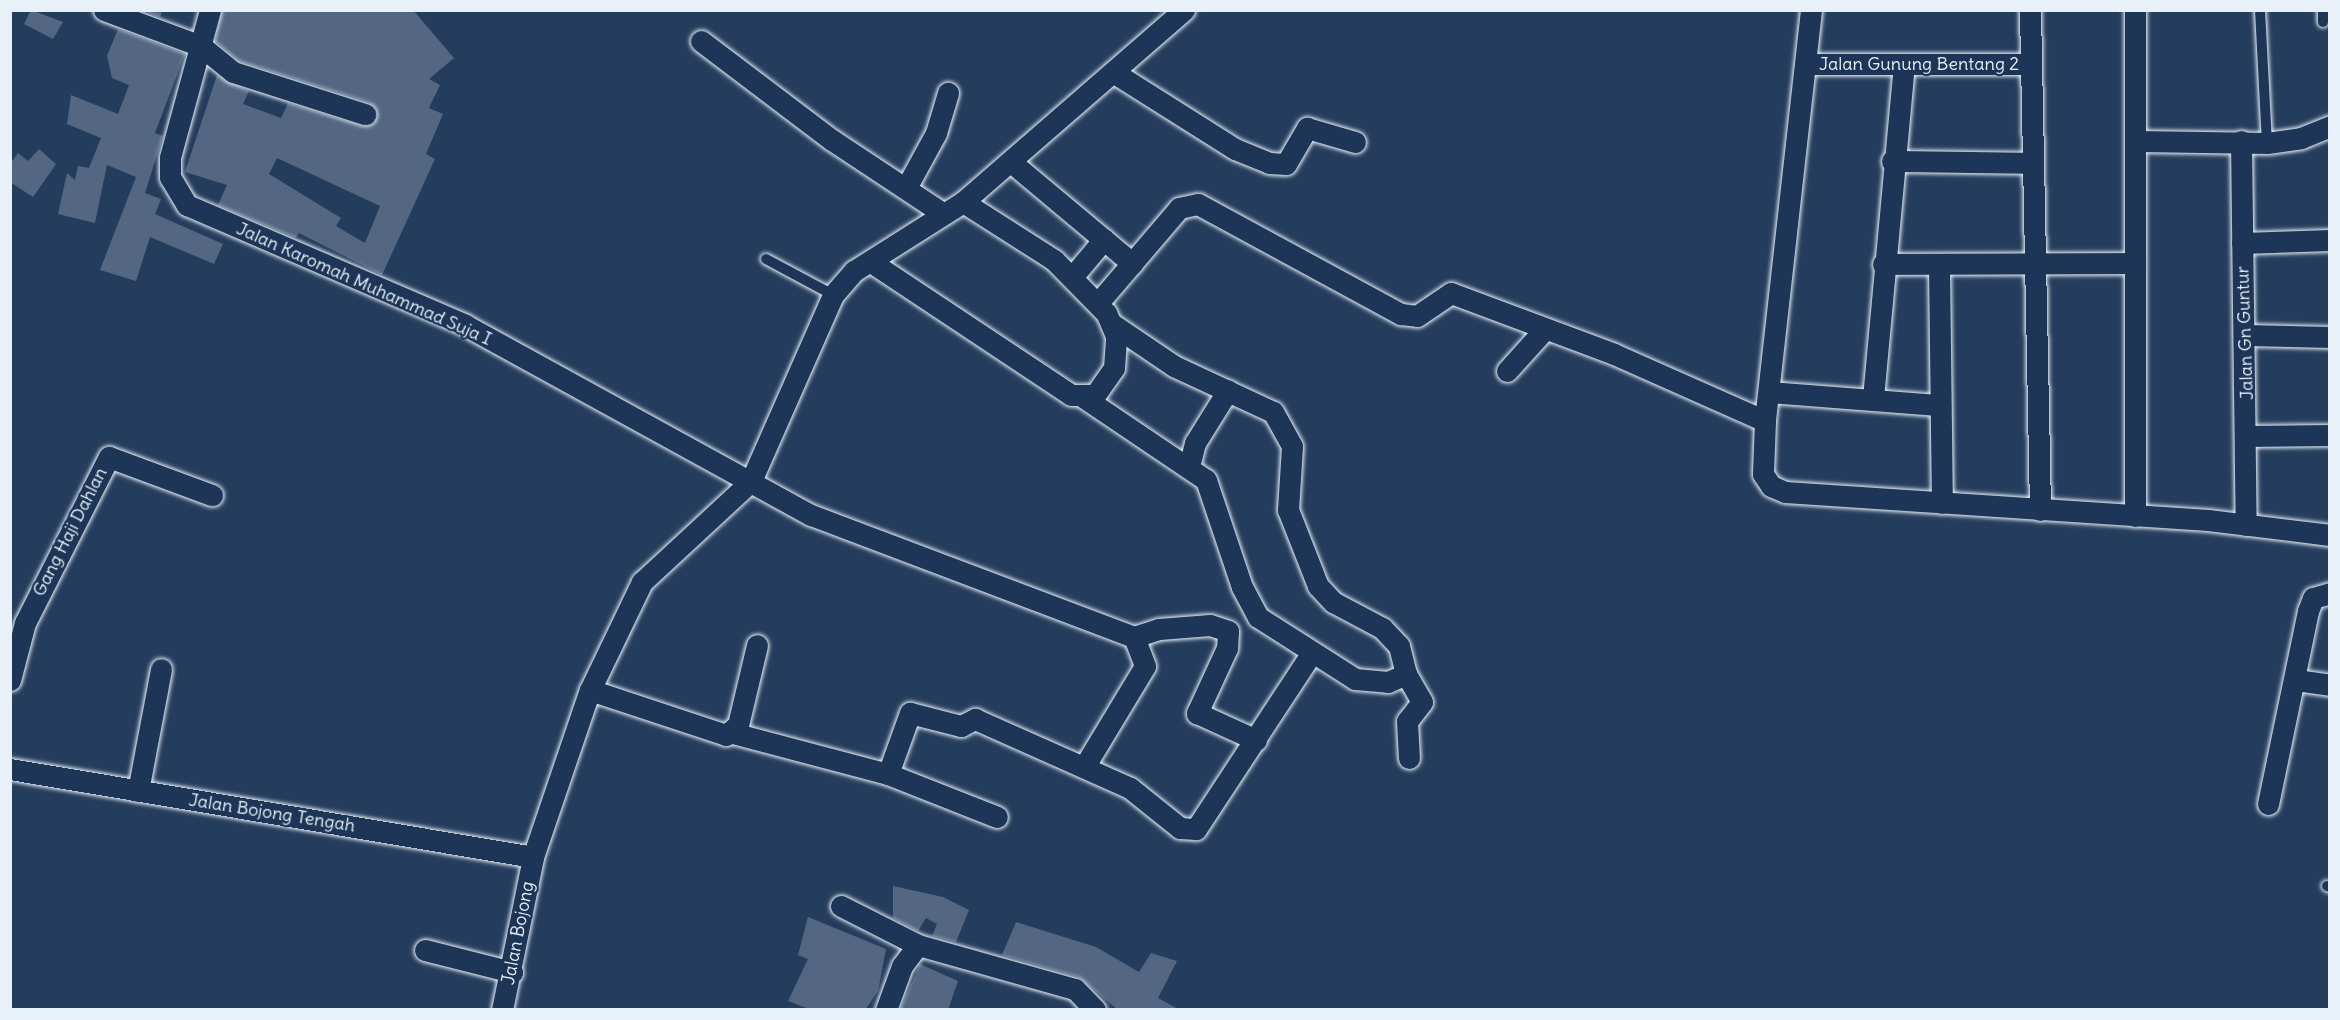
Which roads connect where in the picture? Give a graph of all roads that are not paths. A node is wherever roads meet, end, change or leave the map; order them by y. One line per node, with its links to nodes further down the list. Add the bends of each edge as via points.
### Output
1 (104, 10): 9 (street)
2 (210, 10): 9 (street, Jalan Karomah Muhammad Suja I)
3 (1184, 10): 13 (street)
4 (1811, 10): 10 (street)
5 (2030, 10): 11 (street)
6 (2135, 10): 17 (street)
7 (2260, 10): 20 (lane)
8 (701, 40): 24 (street, via 832,140)
9 (201, 46): 15 (street, via 233,72); 54 (street, Jalan Karomah Muhammad Suja I, via 170,157 170,177 187,205 465,326)
10 (1807, 64): 12 (street, Jalan Gunung Bentang 2); 46 (street)
11 (2031, 64): 12 (street, Jalan Gunung Bentang 2); 23 (street)
12 (1904, 65): 21 (street)
13 (1113, 72): 19 (street, via 1235,149 1269,163 1286,164 1307,128); 22 (street)
14 (948, 93): 24 (street, via 936,133)
15 (366, 114)
16 (2330, 126): 20 (street, via 2301,138)
17 (2137, 141): 18 (street); 33 (street)
18 (2241, 141): 20 (street); 29 (street, Jalan Gn Guntur)
19 (1354, 142)
20 (2266, 143)
21 (1892, 161): 23 (street); 34 (street)
22 (1011, 162): 25 (street); 27 (street)
23 (2031, 163): 35 (street)
24 (906, 188): 26 (street)
25 (963, 202): 26 (street); 37 (street)
26 (944, 214): 31 (street)
27 (1104, 239): 32 (street); 37 (street)
28 (2330, 240): 29 (street)
29 (2242, 243): 42 (street, Jalan Gn Guntur)
30 (766, 259): 38 (lane)
31 (871, 262): 38 (street, via 854,271); 47 (street, via 1071,395)
32 (1132, 263): 39 (street); 41 (street, via 1179,208 1198,204 1401,314 1417,316 1452,293)
33 (2134, 263): 35 (street); 58 (street)
34 (1883, 264): 36 (street); 48 (street)
35 (2034, 265): 36 (street); 57 (street)
36 (1939, 266): 49 (street)
37 (1073, 276): 39 (street)
38 (833, 295): 54 (street)
39 (1098, 303): 40 (street)
40 (1112, 324): 45 (street, via 1174,366); 47 (street, via 1114,368 1095,395)
41 (1543, 331): 44 (street); 50 (street, via 1614,354)
42 (2247, 335): 43 (street); 52 (street, Jalan Gn Guntur)
43 (2330, 337)
44 (1507, 371)
45 (1228, 390): 53 (street, via 1195,443); 67 (street, via 1259,402 1284,429 1293,459 1288,510 1318,586 1333,602 1382,628 1399,646)
46 (1769, 392): 48 (street); 50 (street)
47 (1083, 397): 53 (street)
48 (1873, 398): 49 (street)
49 (1938, 405): 56 (street)
50 (1766, 421): 56 (street, via 1763,474 1778,489)
51 (2330, 435): 52 (street)
52 (2247, 436): 59 (street, Jalan Gn Guntur)
53 (1189, 467): 65 (street, via 1211,490 1242,587 1258,617)
54 (752, 481): 63 (street, Jalan Karomah Muhammad Suja I, via 811,514); 71 (street, Jalan Bojong, via 642,582)
55 (212, 495): 62 (street, Gang Haji Dahlan, via 109,457)
56 (1942, 503): 57 (street)
57 (2040, 510): 58 (street)
58 (2135, 516): 59 (street)
59 (2246, 525): 60 (street)
60 (2330, 535)
61 (2330, 593): 69 (street, via 2313,598)
62 (18, 621): 68 (street, Gang Haji Dahlan)
63 (1134, 637): 73 (street, via 1159,629 1210,625 1228,631 1225,654 1197,712); 75 (street, via 1142,647 1145,666)
64 (757, 645): 72 (street)
65 (1311, 654): 67 (street, via 1368,684); 73 (street)
66 (161, 669): 78 (street)
67 (1406, 674): 74 (street, via 1422,702 1407,721)
68 (10, 680)
69 (2296, 680): 70 (street); 79 (street)
70 (2330, 686)
71 (590, 690): 72 (street, via 701,730); 81 (street, Jalan Bojong)
72 (733, 733): 77 (street)
73 (1256, 740): 75 (street, via 1203,822 1187,831 1130,788)
74 (1409, 758)
75 (1084, 767): 77 (street, via 984,721 956,725 914,712 907,715)
76 (10, 769): 78 (street, Jalan Bojong Tengah)
77 (888, 774): 80 (street)
78 (138, 791): 81 (street, Jalan Bojong Tengah)
79 (2268, 804)
80 (997, 817)
81 (533, 857): 85 (street, Jalan Bojong)
82 (841, 906): 83 (street)
83 (918, 945): 87 (street, via 902,966); 88 (street, via 1075,989)
84 (425, 950): 85 (street)
85 (512, 972): 86 (street, Jalan Bojong)
86 (502, 1010)
87 (886, 1010)
88 (1095, 1010)

